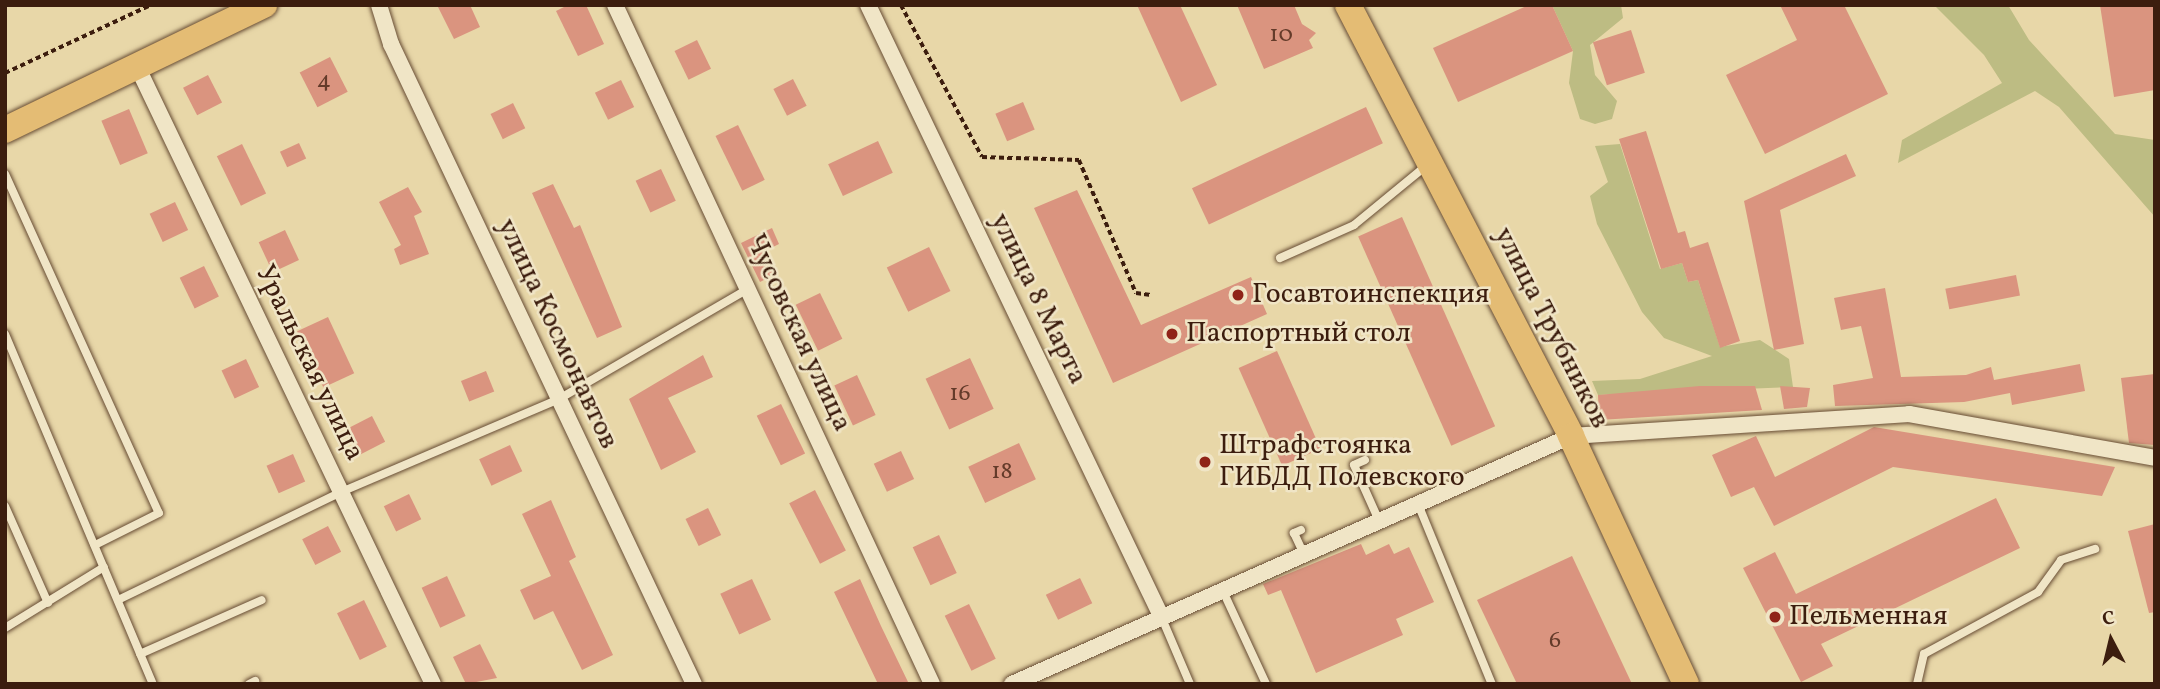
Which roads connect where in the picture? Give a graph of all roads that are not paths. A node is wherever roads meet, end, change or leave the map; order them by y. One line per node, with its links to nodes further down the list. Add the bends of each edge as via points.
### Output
1 (264, 5): 6 (main road)
2 (379, 5): 13 (street, улица Космонавтов)
3 (615, 5): 11 (street, Чусовская улица)
4 (868, 5): 30 (street, улица 8 Марта)
5 (1348, 5): 8 (main road, улица Трубников)
6 (137, 66): 7 (main road); 17 (street, Уральская улица)
7 (5, 130)
8 (1432, 161): 10 (lane, via 1354,225); 14 (main road, улица Трубников)
9 (5, 174): 22 (lane, via 159,513)
10 (1280, 257)
11 (748, 289): 13 (lane); 36 (street, Чусовская улица)
12 (5, 334): 22 (lane)
13 (559, 399): 17 (lane); 35 (street, улица Космонавтов)
14 (1571, 436): 15 (street, via 1909,414); 18 (street); 41 (main road, улица Трубников)
15 (2155, 458)
16 (1365, 460): 20 (lane, via 1354,465)
17 (341, 492): 27 (lane); 34 (street, Уральская улица)
18 (1418, 504): 20 (street); 40 (lane)
19 (5, 506): 29 (lane)
20 (1379, 521): 24 (street)
21 (1301, 530): 24 (lane, via 1294,533)
22 (95, 545): 25 (lane)
23 (2095, 549): 42 (lane, via 2061,561 2038,592 1924,654)
24 (1304, 554): 26 (street)
25 (104, 567): 27 (lane); 29 (lane)
26 (1222, 589): 30 (street); 39 (lane)
27 (120, 599): 32 (lane)
28 (262, 600): 32 (lane)
29 (48, 603): 31 (lane)
30 (1161, 616): 37 (street); 38 (lane)
31 (5, 628)
32 (140, 654): 33 (lane)
33 (152, 684)
34 (433, 684)
35 (694, 684)
36 (932, 684)
37 (1012, 684)
38 (1190, 684)
39 (1266, 684)
40 (1492, 684)
41 (1686, 684)
42 (1917, 684)

